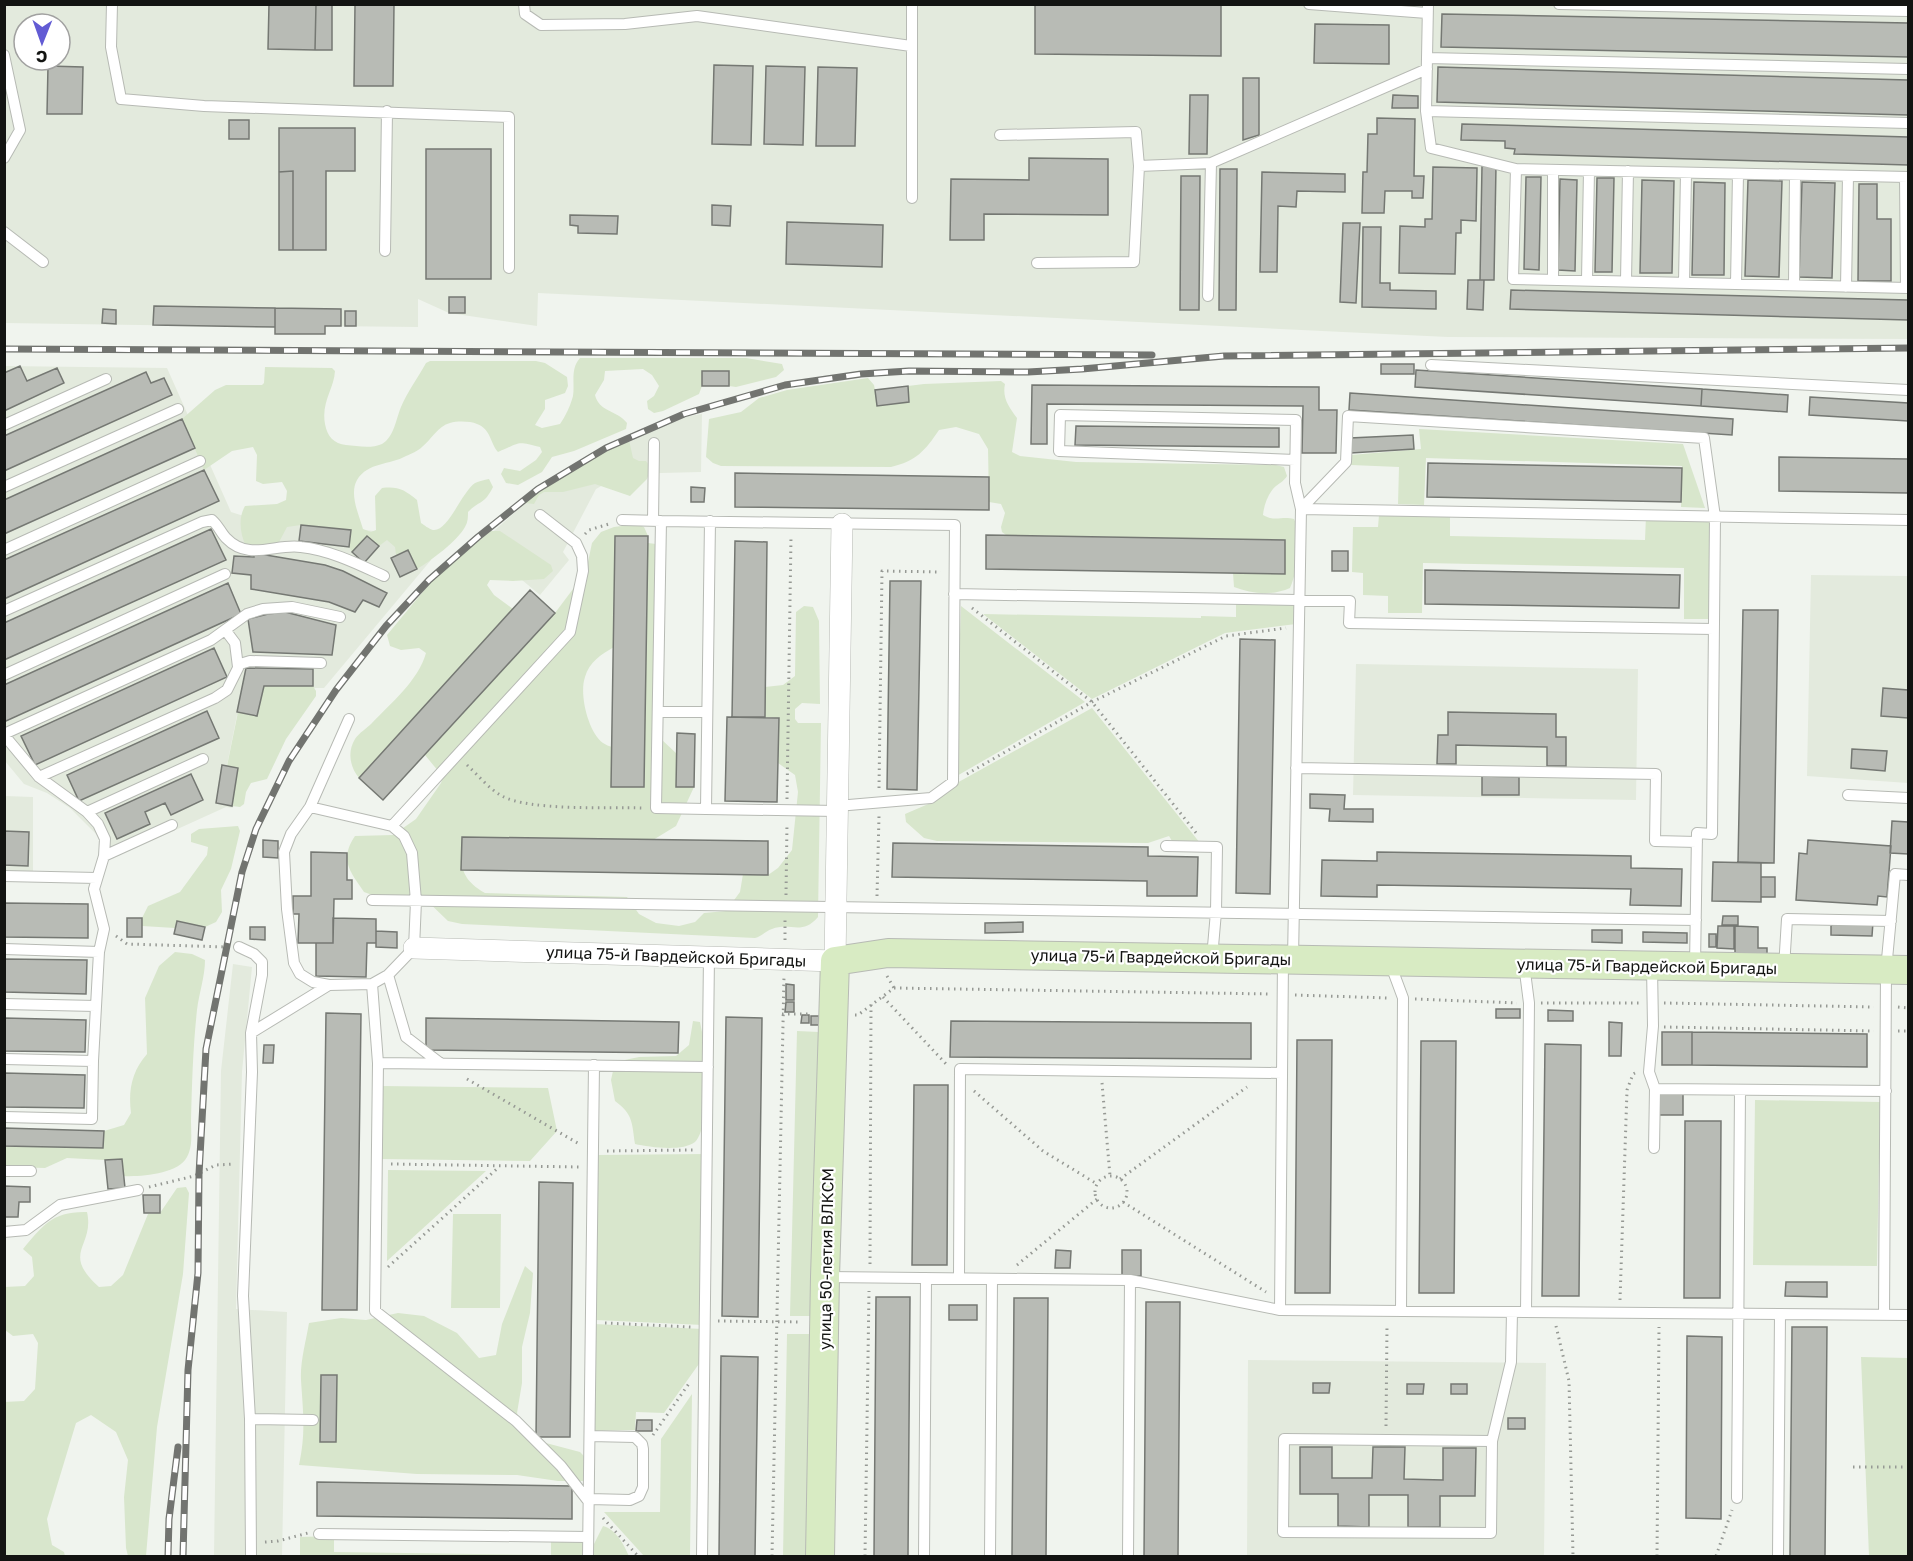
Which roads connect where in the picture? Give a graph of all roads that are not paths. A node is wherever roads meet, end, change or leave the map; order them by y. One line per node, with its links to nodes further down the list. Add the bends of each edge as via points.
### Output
1 (112, 4): 12 (lane, via 111,47 121,99 204,106)
2 (525, 4): 8 (lane, via 525,14 541,25 625,24 697,16)
3 (912, 4): 8 (lane)
4 (1309, 4): 6 (lane)
5 (1559, 4): 7 (lane)
6 (1427, 9): 10 (lane)
7 (1908, 11)
8 (911, 46): 28 (lane)
9 (4, 55): 16 (lane, via 20,130)
10 (1427, 63): 11 (lane); 13 (lane); 17 (lane)
11 (1908, 69)
12 (387, 111): 30 (lane); 33 (lane, via 509,117)
13 (1426, 111): 14 (lane); 19 (lane, via 1431,148)
14 (1908, 123)
15 (1000, 135): 18 (lane, via 1136,132)
16 (4, 158)
17 (1210, 163): 18 (lane); 42 (lane)
18 (1139, 166): 32 (lane, via 1134,262)
19 (1516, 169): 20 (lane); 34 (lane, via 1513,279)
20 (1554, 170): 21 (lane); 34 (lane)
21 (1589, 171): 22 (lane); 35 (lane)
22 (1628, 171): 23 (lane); 36 (lane)
23 (1686, 172): 24 (lane); 37 (lane)
24 (1738, 174): 25 (lane); 38 (lane)
25 (1795, 175): 26 (lane); 39 (lane)
26 (1848, 176): 27 (lane); 40 (lane)
27 (1907, 177): 41 (lane)
28 (912, 198)
29 (4, 232): 31 (lane)
30 (385, 251)
31 (43, 262)
32 (1037, 263)
33 (509, 268)
34 (1553, 280): 35 (lane)
35 (1587, 280): 36 (lane)
36 (1626, 281): 37 (lane)
37 (1684, 283): 38 (lane)
38 (1736, 284): 39 (lane)
39 (1794, 285): 40 (lane)
40 (1846, 287): 41 (lane)
41 (1907, 288)
42 (1208, 296)
43 (1431, 365): 45 (lane)
44 (106, 379): 47 (lane)
45 (1908, 390)
46 (178, 408): 51 (lane)
47 (4, 425)
48 (654, 443): 57 (lane)
49 (1295, 460): 49 (lane, via 1296,420 1060,415 1059,452); 52 (lane)
50 (200, 461): 60 (lane)
51 (4, 488)
52 (1301, 509): 54 (lane); 54 (lane, via 1346,462 1348,416 1704,438); 64 (lane)
53 (540, 515): 86 (lane, via 576,543 582,556 583,571 570,632)
54 (1715, 517): 56 (lane); 67 (lane)
55 (622, 520): 57 (lane)
56 (1908, 520)
57 (657, 521): 58 (lane); 72 (lane)
58 (710, 521): 59 (lane); 73 (lane)
59 (842, 524): 63 (lane, via 956,525); 82 (street)
60 (4, 550)
61 (225, 574): 71 (lane)
62 (384, 576): 65 (lane, via 349,560 301,546 265,551 244,549 226,538 212,520)
63 (954, 594): 64 (lane); 82 (lane, via 953,782 931,798)
64 (1299, 600): 67 (lane, via 1350,601 1349,623); 77 (lane)
65 (4, 611)
66 (340, 616): 68 (lane, via 292,607 263,609 248,614)
67 (1714, 629): 87 (lane, via 1712,834 1697,833)
68 (226, 631): 70 (lane, via 235,643); 75 (lane)
69 (321, 663): 70 (lane, via 250,661)
70 (238, 667): 78 (lane, via 226,690 215,698)
71 (4, 675)
72 (658, 712): 73 (lane); 83 (lane, via 656,808)
73 (707, 712): 83 (lane)
74 (348, 718): 81 (lane)
75 (4, 734): 78 (lane)
76 (203, 759): 84 (lane)
77 (1296, 768): 87 (lane, via 1656,774 1654,841); 97 (lane)
78 (39, 777): 84 (lane)
79 (1848, 795): 80 (lane)
80 (1908, 798)
81 (310, 807): 86 (lane); 116 (lane, via 284,852 290,943 300,974)
82 (837, 808): 83 (lane); 95 (street)
83 (706, 809)
84 (87, 812): 89 (lane, via 105,839)
85 (172, 825): 89 (lane)
86 (392, 826): 94 (lane, via 404,836 412,853)
87 (1697, 842): 98 (lane)
88 (1166, 846): 96 (lane, via 1217,847)
89 (104, 856): 92 (lane)
90 (1908, 874): 99 (lane, via 1895,874)
91 (4, 876): 92 (lane)
92 (98, 878): 103 (lane, via 94,889 104,929)
93 (372, 900): 94 (lane)
94 (416, 901): 95 (lane); 101 (lane)
95 (836, 907): 96 (lane); 107 (street)
96 (1216, 912): 97 (lane); 105 (lane)
97 (1293, 914): 98 (lane); 106 (lane)
98 (1696, 920): 110 (lane)
99 (1891, 921): 112 (lane, via 1787,919); 113 (lane)
100 (239, 947): 119 (lane, via 262,962)
101 (414, 948): 104 (street, улица 75-й Гвардейской Бригады); 114 (lane)
102 (4, 949): 103 (lane)
103 (99, 952): 118 (lane)
104 (709, 956): 107 (street, улица 75-й Гвардейской Бригады); 125 (lane)
105 (1212, 958): 106 (main road, улица 75-й Гвардейской Бригады); 107 (main road, улица 75-й Гвардейской Бригады, via 888,953)
106 (1288, 959): 108 (main road, улица 75-й Гвардейской Бригады); 126 (lane, via 1283,995)
107 (835, 961): 136 (main road, улица 50-летия ВЛКСМ)
108 (1389, 961): 109 (main road, улица 75-й Гвардейской Бригады); 142 (lane, via 1403,998)
109 (1524, 963): 111 (main road, улица 75-й Гвардейской Бригады); 144 (lane, via 1529,1003)
110 (1695, 966): 111 (main road, улица 75-й Гвардейской Бригады); 112 (main road, улица 75-й Гвардейской Бригады)
111 (1652, 967): 127 (lane, via 1649,1072)
112 (1784, 968): 113 (main road, улица 75-й Гвардейской Бригады)
113 (1897, 970): 129 (lane, via 1886,1031)
114 (388, 975): 115 (lane); 123 (lane, via 406,1037)
115 (372, 984): 116 (lane); 122 (lane)
116 (329, 985): 119 (lane)
117 (4, 1004): 118 (lane)
118 (96, 1006): 121 (lane)
119 (251, 1033): 149 (lane, via 243,1296)
120 (4, 1059): 121 (lane)
121 (93, 1061): 130 (lane, via 92,1119)
122 (378, 1063): 123 (lane); 154 (lane, via 375,1311 516,1421)
123 (440, 1063): 124 (lane)
124 (594, 1065): 125 (lane); 151 (lane)
125 (708, 1067): 159 (lane)
126 (1282, 1073): 138 (lane, via 960,1069); 141 (lane)
127 (1655, 1089): 128 (lane); 131 (lane)
128 (1740, 1090): 129 (lane); 145 (lane)
129 (1886, 1091): 147 (lane)
130 (4, 1117)
131 (1654, 1148)
132 (4, 1170): 133 (lane)
133 (31, 1171)
134 (138, 1190): 135 (lane, via 60,1204 26,1230)
135 (4, 1232)
136 (825, 1277): 137 (lane); 160 (main road, улица 50-летия ВЛКСМ)
137 (926, 1278): 138 (lane); 161 (lane)
138 (959, 1278): 139 (lane)
139 (996, 1279): 140 (lane); 162 (lane)
140 (1130, 1280): 141 (lane); 163 (lane)
141 (1280, 1306): 142 (lane)
142 (1401, 1311): 143 (lane)
143 (1512, 1312): 144 (lane); 152 (lane, via 1511,1362)
144 (1526, 1312): 145 (lane)
145 (1738, 1314): 146 (lane); 153 (lane)
146 (1780, 1314): 147 (lane); 164 (lane)
147 (1884, 1315): 148 (lane)
148 (1908, 1315)
149 (250, 1419): 150 (lane); 157 (lane)
150 (313, 1420)
151 (590, 1436): 154 (lane); 154 (lane, via 635,1437 643,1449 643,1487 639,1496 630,1500)
152 (1492, 1441): 152 (lane, via 1491,1533 1283,1532 1284,1439)
153 (1737, 1498)
154 (589, 1501): 156 (lane)
155 (319, 1534): 156 (lane)
156 (588, 1537): 158 (lane)
157 (251, 1557)
158 (588, 1557)
159 (702, 1557)
160 (820, 1557)
161 (924, 1557)
162 (990, 1557)
163 (1128, 1557)
164 (1778, 1557)

